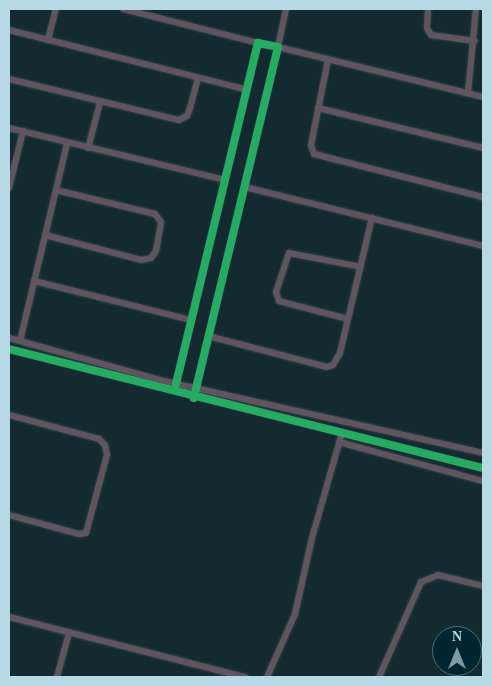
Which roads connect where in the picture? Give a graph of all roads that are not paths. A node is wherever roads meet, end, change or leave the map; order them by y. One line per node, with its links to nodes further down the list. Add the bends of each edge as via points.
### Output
1 (56, 9): 7 (street)
2 (123, 9): 9 (street)
3 (286, 9): 10 (street)
4 (428, 9): 8 (street, via 427,28 431,35)
5 (476, 9): 8 (street)
6 (9, 30): 7 (street)
7 (48, 40): 12 (street)
8 (475, 41): 15 (street)
9 (258, 43): 10 (street); 14 (street)
10 (278, 47): 11 (street); 25 (street)
11 (328, 60): 15 (street); 18 (street)
12 (198, 79): 14 (street); 17 (street, via 190,108 182,119)
13 (9, 80): 17 (street)
14 (247, 90): 24 (street)
15 (468, 93): 16 (street)
16 (483, 97)
17 (100, 103): 22 (street)
18 (318, 108): 23 (street); 28 (street, via 311,145 316,156)
19 (9, 128): 20 (street)
20 (23, 131): 21 (street); 26 (street)
21 (67, 143): 22 (street); 27 (street)
22 (88, 148): 24 (street)
23 (483, 148)
24 (225, 180): 35 (street)
25 (245, 187): 29 (street); 36 (street)
26 (9, 188)
27 (56, 190): 30 (street); 30 (street, via 155,214 161,222 156,251 152,258 141,260)
28 (483, 197)
29 (372, 218): 31 (street); 32 (street)
30 (45, 235): 33 (street)
31 (483, 246)
32 (361, 267): 34 (street); 34 (street, via 289,253 276,292 279,300)
33 (34, 281): 35 (street); 38 (street)
34 (348, 319): 36 (street, via 337,360 327,367)
35 (190, 320): 40 (street)
36 (208, 336): 41 (street)
37 (9, 338): 38 (street)
38 (20, 341): 40 (street)
39 (9, 349): 42 (street)
40 (176, 384): 41 (street)
41 (196, 388): 42 (street); 46 (street)
42 (194, 398): 44 (street)
43 (9, 415): 50 (street, via 99,439 107,454 86,533 79,534)
44 (342, 433): 45 (street); 48 (street)
45 (339, 442): 49 (street); 56 (street, via 295,614)
46 (483, 453)
47 (483, 459): 48 (street)
48 (482, 468)
49 (483, 481)
50 (9, 515)
51 (483, 586): 57 (street, via 434,575 421,582)
52 (9, 617): 53 (street)
53 (69, 633): 54 (street); 55 (street)
54 (58, 677)
55 (245, 677)
56 (267, 677)
57 (379, 677)

